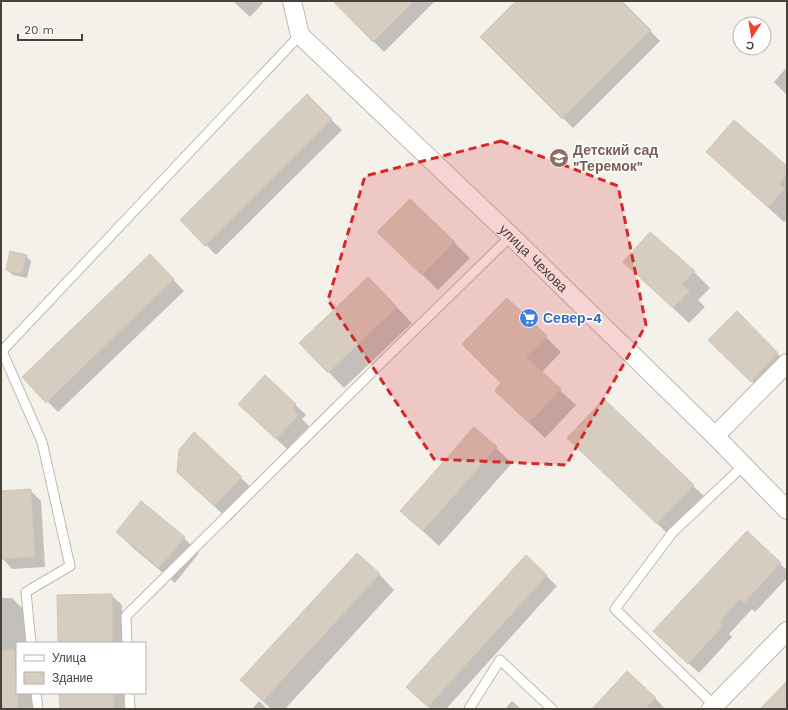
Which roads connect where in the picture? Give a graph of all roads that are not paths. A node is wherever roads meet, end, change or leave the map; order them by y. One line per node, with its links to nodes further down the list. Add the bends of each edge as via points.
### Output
1 (292, 1): 2 (street)
2 (300, 35): 3 (street, улица Чехова); 9 (lane, via 2,351 42,442 70,566 26,592)
3 (511, 236): 5 (street, улица Чехова); 10 (lane, via 126,616)
4 (787, 363): 5 (street)
5 (715, 436): 6 (street, улица Чехова)
6 (743, 466): 7 (street, улица Чехова); 13 (lane, via 673,532 615,609)
7 (787, 510)
8 (787, 631): 13 (street)
9 (31, 642)
10 (127, 642)
11 (36, 694): 14 (lane)
12 (130, 694): 15 (lane)
13 (713, 707)
14 (38, 709)
15 (130, 709)
16 (469, 709): 17 (lane, via 500,660)
17 (552, 709)

